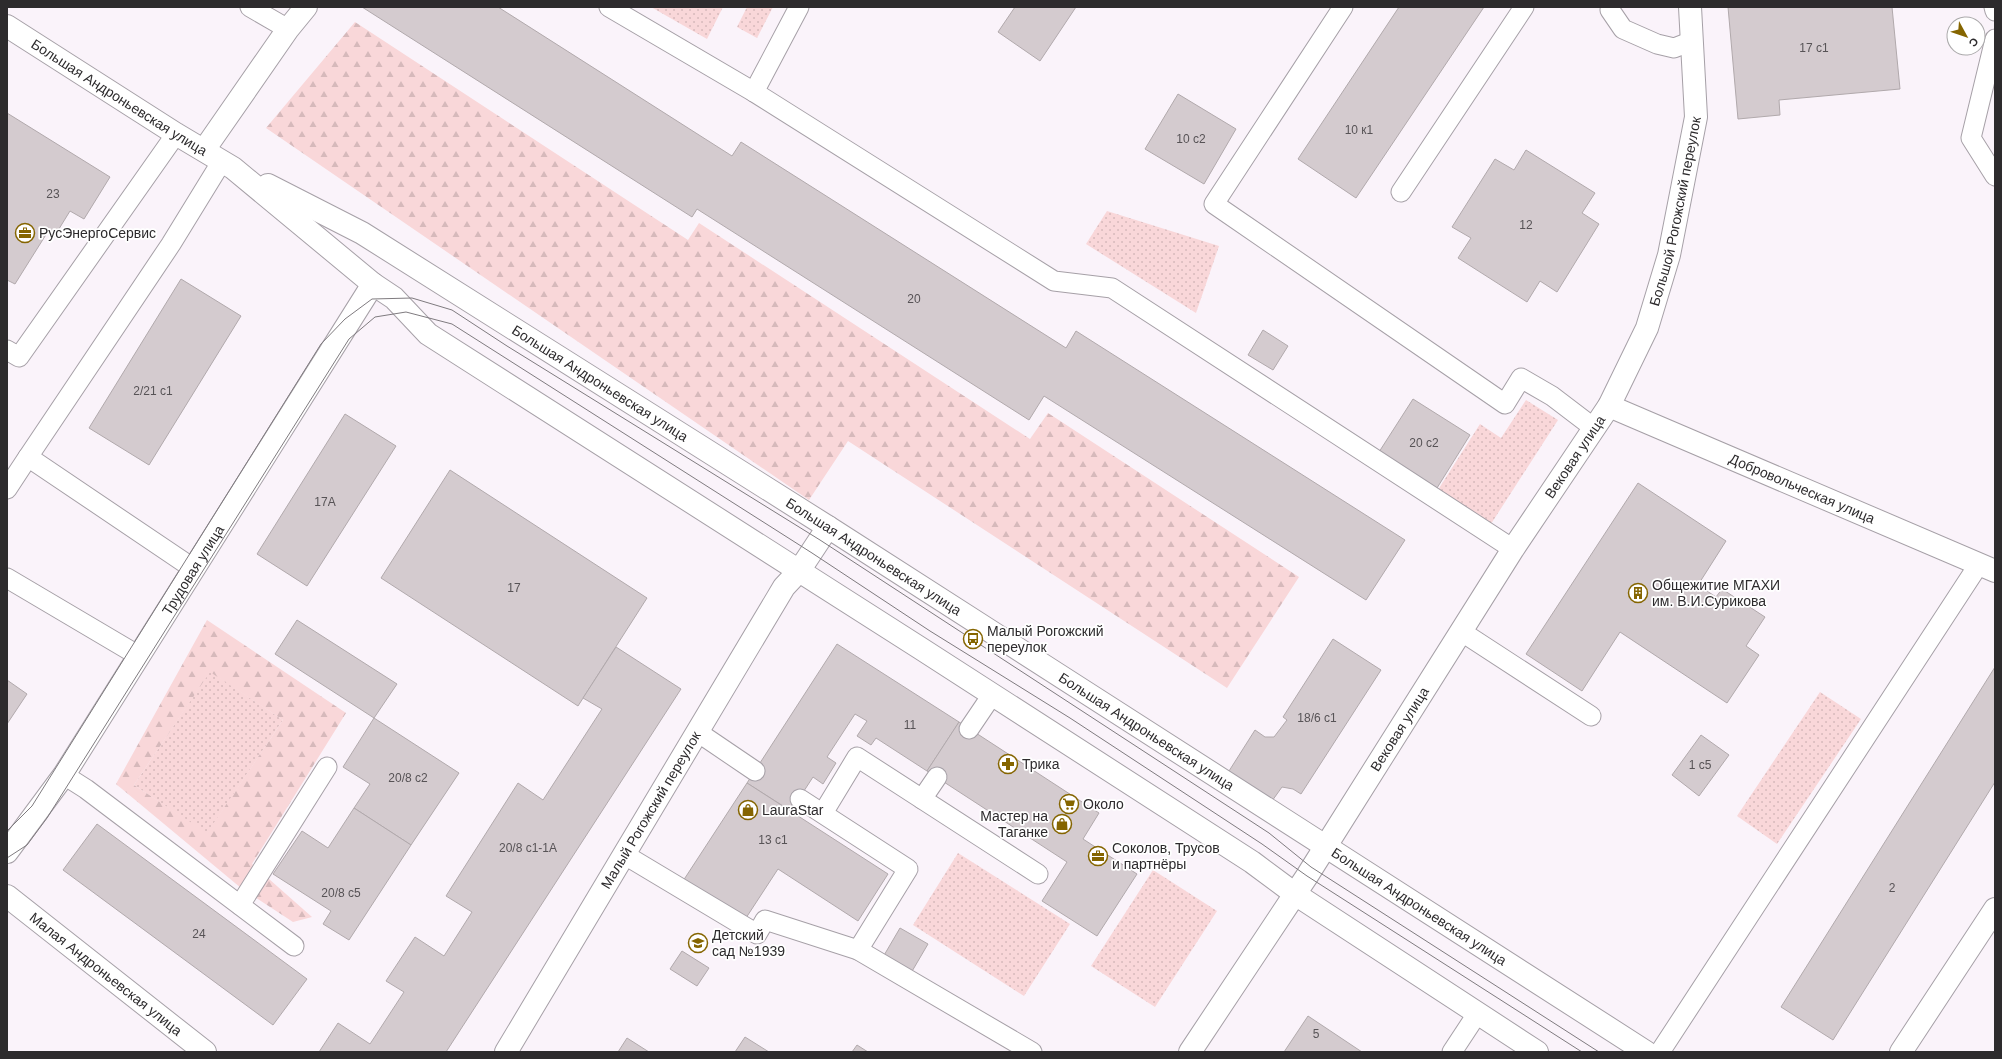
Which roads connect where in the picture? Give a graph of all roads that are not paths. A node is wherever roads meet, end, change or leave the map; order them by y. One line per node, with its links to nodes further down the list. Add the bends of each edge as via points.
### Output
1 (250, 7): 12 (lane)
2 (306, 7): 12 (street)
3 (609, 7): 15 (lane)
4 (799, 7): 15 (lane)
5 (1343, 7): 23 (lane, via 1214,204 1505,404 1521,378 1552,396)
6 (1524, 7): 19 (lane)
7 (1690, 7): 14 (street, Большой Рогожский переулок)
8 (1994, 7): 10 (lane)
9 (1610, 10): 14 (lane, via 1622,29 1657,44 1674,48)
10 (1995, 10)
11 (7, 26): 16 (street, Большая Андроньевская улица)
12 (288, 29): 17 (street)
13 (1995, 39): 18 (lane, via 1971,138)
14 (1692, 41): 22 (street, Большой Рогожский переулок, via 1696,117 1669,255 1647,328)
15 (754, 92): 27 (lane, via 1054,281 1112,288)
16 (176, 134): 17 (street, Большая Андроньевская улица); 21 (lane, via 19,357)
17 (220, 159): 20 (street, Большая Андроньевская улица); 24 (lane, via 171,244); 26 (street, Большая Андроньевская улица, via 362,232)
18 (1995, 176)
19 (1401, 192)
20 (372, 284): 29 (street, Трудовая улица); 30 (street, Большая Андроньевская улица, via 394,298 428,334)
21 (7, 350)
22 (1609, 406): 23 (street, Вековая улица); 28 (street, Добровольческая улица)
23 (1594, 428): 27 (street, Вековая улица)
24 (28, 457): 25 (lane); 29 (lane)
25 (7, 489)
26 (828, 527): 30 (street, Малый Рогожский переулок); 45 (street, Большая Андроньевская улица)
27 (1513, 549): 32 (street, Вековая улица)
28 (1987, 567): 63 (lane)
29 (194, 569): 33 (street, Трудовая улица)
30 (799, 571): 34 (street, Большая Андроньевская улица); 37 (street, Малый Рогожский переулок, via 784,588)
31 (9, 582): 33 (lane)
32 (1462, 632): 35 (lane); 45 (street, Вековая улица)
33 (139, 656): 40 (street, Трудовая улица)
34 (992, 694): 36 (lane); 49 (street, Большая Андроньевская улица, via 1252,862)
35 (1591, 716)
36 (969, 729)
37 (699, 733): 39 (lane); 47 (street, Малый Рогожский переулок)
38 (328, 767): 51 (lane)
39 (755, 771)
40 (64, 775): 46 (street, Трудовая улица); 51 (lane)
41 (937, 778): 43 (lane)
42 (800, 799): 44 (lane)
43 (922, 800): 44 (lane, via 857,758); 48 (lane)
44 (823, 813): 54 (lane, via 908,869)
45 (1325, 845): 49 (street, Вековая улица); 62 (street, Большая Андроньевская улица)
46 (7, 852)
47 (625, 855): 54 (lane, via 757,934 766,920); 57 (street, Малый Рогожский переулок)
48 (1038, 874)
49 (1294, 894): 55 (street, Большая Андроньевская улица); 59 (street, Вековая улица)
50 (7, 896): 56 (street, Малая Андроньевская улица)
51 (240, 905): 53 (lane)
52 (1995, 909): 64 (street)
53 (294, 946)
54 (858, 950): 58 (lane)
55 (1477, 1014): 60 (lane); 61 (street, Большая Андроньевская улица)
56 (205, 1052)
57 (506, 1052)
58 (1032, 1052)
59 (1190, 1052)
60 (1452, 1052)
61 (1537, 1052)
62 (1646, 1052)
63 (1660, 1052)
64 (1901, 1052)

